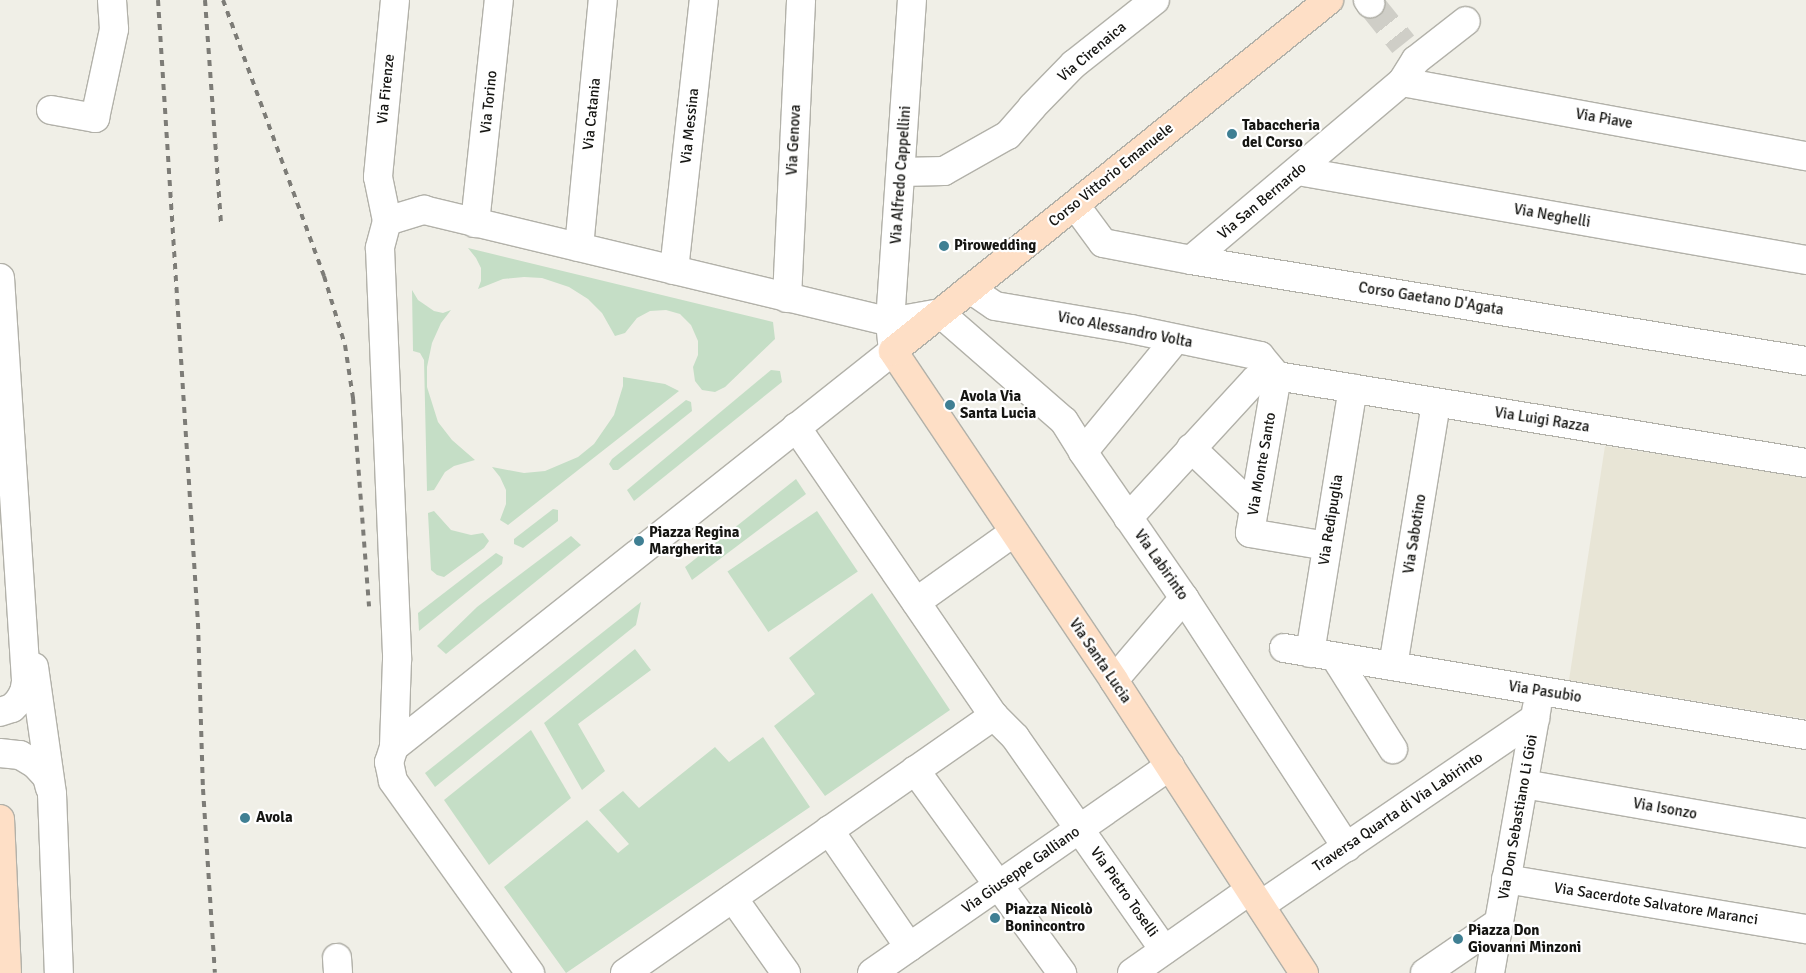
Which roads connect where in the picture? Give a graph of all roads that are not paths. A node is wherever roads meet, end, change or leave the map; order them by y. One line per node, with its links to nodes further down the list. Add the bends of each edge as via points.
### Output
1 (112, 0): 12 (street, via 114,29 95,118)
2 (395, 0): 18 (street, Via Firenze, via 378,177)
3 (498, 0): 17 (street, Via Torino)
4 (603, 0): 19 (street, Via Catania)
5 (704, 0): 22 (street, Via Messina)
6 (802, 0): 24 (street, Via Genova)
7 (912, 0): 15 (street, Via Alfredo Cappellini)
8 (1155, 0): 15 (street, Via Cirenaica, via 1074,64 1008,135 944,171)
9 (1330, 0): 16 (main road, Corso Vittorio Emanuele)
10 (1466, 21): 11 (street, Via San Bernardo)
11 (1407, 62): 13 (street, Via Piave); 14 (street, Via San Bernardo)
12 (51, 110)
13 (1806, 156)
14 (1298, 171): 20 (street, Via San Bernardo); 21 (street, Via Neghelli)
15 (901, 172): 27 (street, Via Alfredo Cappellini)
16 (1075, 205): 20 (street, Corso Gaetano D'Agata, via 1103,243); 25 (main road, Corso Vittorio Emanuele)
17 (477, 214): 18 (street, via 424,210); 19 (street)
18 (386, 221): 53 (street, via 380,248 397,660)
19 (580, 237): 22 (street)
20 (1191, 260): 30 (street, Corso Gaetano D'Agata)
21 (1806, 260)
22 (675, 261): 24 (street)
23 (0, 278): 42 (street)
24 (786, 288): 27 (street)
25 (970, 289): 26 (main road, Corso Vittorio Emanuele); 28 (street, Vico Alessandro Volta, via 995,306)
26 (940, 313): 27 (street); 29 (main road, Corso Vittorio Emanuele); 36 (street, Via Labirinto, via 1064,421)
27 (890, 322): 29 (street, Via Alfredo Cappellini)
28 (1175, 340): 31 (street, Vico Alessandro Volta, via 1260,356); 36 (street)
29 (893, 351): 34 (street); 40 (main road, Via Santa Lucia)
30 (1806, 360)
31 (1278, 376): 32 (street, Via Luigi Razza); 35 (street, via 1255,380); 38 (street, Via Monte Santo)
32 (1353, 388): 33 (street, Via Luigi Razza); 41 (street, Via Redipuglia)
33 (1436, 402): 37 (street, Via Luigi Razza); 46 (street, Via Sabotino)
34 (796, 427): 43 (street, Via Pietro Toselli); 53 (street)
35 (1191, 448): 38 (street); 39 (street)
36 (1083, 452): 39 (street, Via Labirinto)
37 (1806, 463)
38 (1254, 508): 41 (street, Via Monte Santo, via 1250,533)
39 (1128, 518): 44 (street, Via Labirinto)
40 (1014, 532): 43 (street); 47 (main road, Via Santa Lucia)
41 (1327, 546): 45 (street, Via Redipuglia)
42 (17, 554): 49 (street, via 26,682 19,701 12,708); 59 (street)
43 (925, 595): 50 (street, Via Pietro Toselli)
44 (1184, 598): 47 (street); 64 (street, Via Labirinto)
45 (1310, 653): 46 (street, Via Pasubio); 54 (street)
46 (1393, 666): 48 (street, Via Pasubio)
47 (1114, 680): 56 (main road, Via Santa Lucia)
48 (1540, 691): 51 (street, Via Don Sebastiano Li Gioi); 52 (street, Via Pasubio)
49 (0, 712)
50 (994, 716): 57 (street); 61 (street, Via Pietro Toselli, via 1015,736)
51 (1536, 718): 58 (street, Via Don Sebastiano Li Gioi); 64 (street, Traversa Quarta di Via Labirinto)
52 (1806, 735)
53 (394, 747): 76 (street, via 389,762 393,781)
54 (1393, 749)
55 (0, 753): 59 (street, via 20,755 35,764 46,777)
56 (1170, 766): 61 (street, Via Giuseppe Galliano); 67 (main road, Via Santa Lucia)
57 (915, 770): 62 (street); 66 (street)
58 (1524, 784): 63 (street, Via Isonzo); 65 (street, Via Don Sebastiano Li Gioi)
59 (52, 794): 75 (street)
60 (0, 819): 74 (main road)
61 (1080, 828): 66 (street, Via Giuseppe Galliano); 72 (street, Via Pietro Toselli)
62 (829, 830): 68 (street); 71 (street)
63 (1806, 833)
64 (1348, 848): 67 (street, Traversa Quarta di Via Labirinto)
65 (1506, 879): 69 (street, Via Don Sebastiano Li Gioi); 70 (street, Via Sacerdote Salvatore Maranci)
66 (998, 885): 71 (street, Via Giuseppe Galliano); 79 (street)
67 (1256, 897): 72 (street, Traversa Quarta di Via Labirinto); 81 (main road, Via Santa Lucia)
68 (733, 898): 73 (street); 77 (street)
69 (1498, 923): 82 (street); 83 (street, Via Don Sebastiano Li Gioi)
70 (1806, 929)
71 (909, 947): 78 (street, Via Giuseppe Galliano)
72 (1164, 950): 80 (street, Traversa Quarta di Via Labirinto)
73 (637, 970)
74 (7, 973)
75 (59, 973)
76 (530, 973)
77 (786, 973)
78 (872, 973)
79 (1062, 973)
80 (1132, 973)
81 (1304, 973)
82 (1425, 973)
83 (1490, 973)

